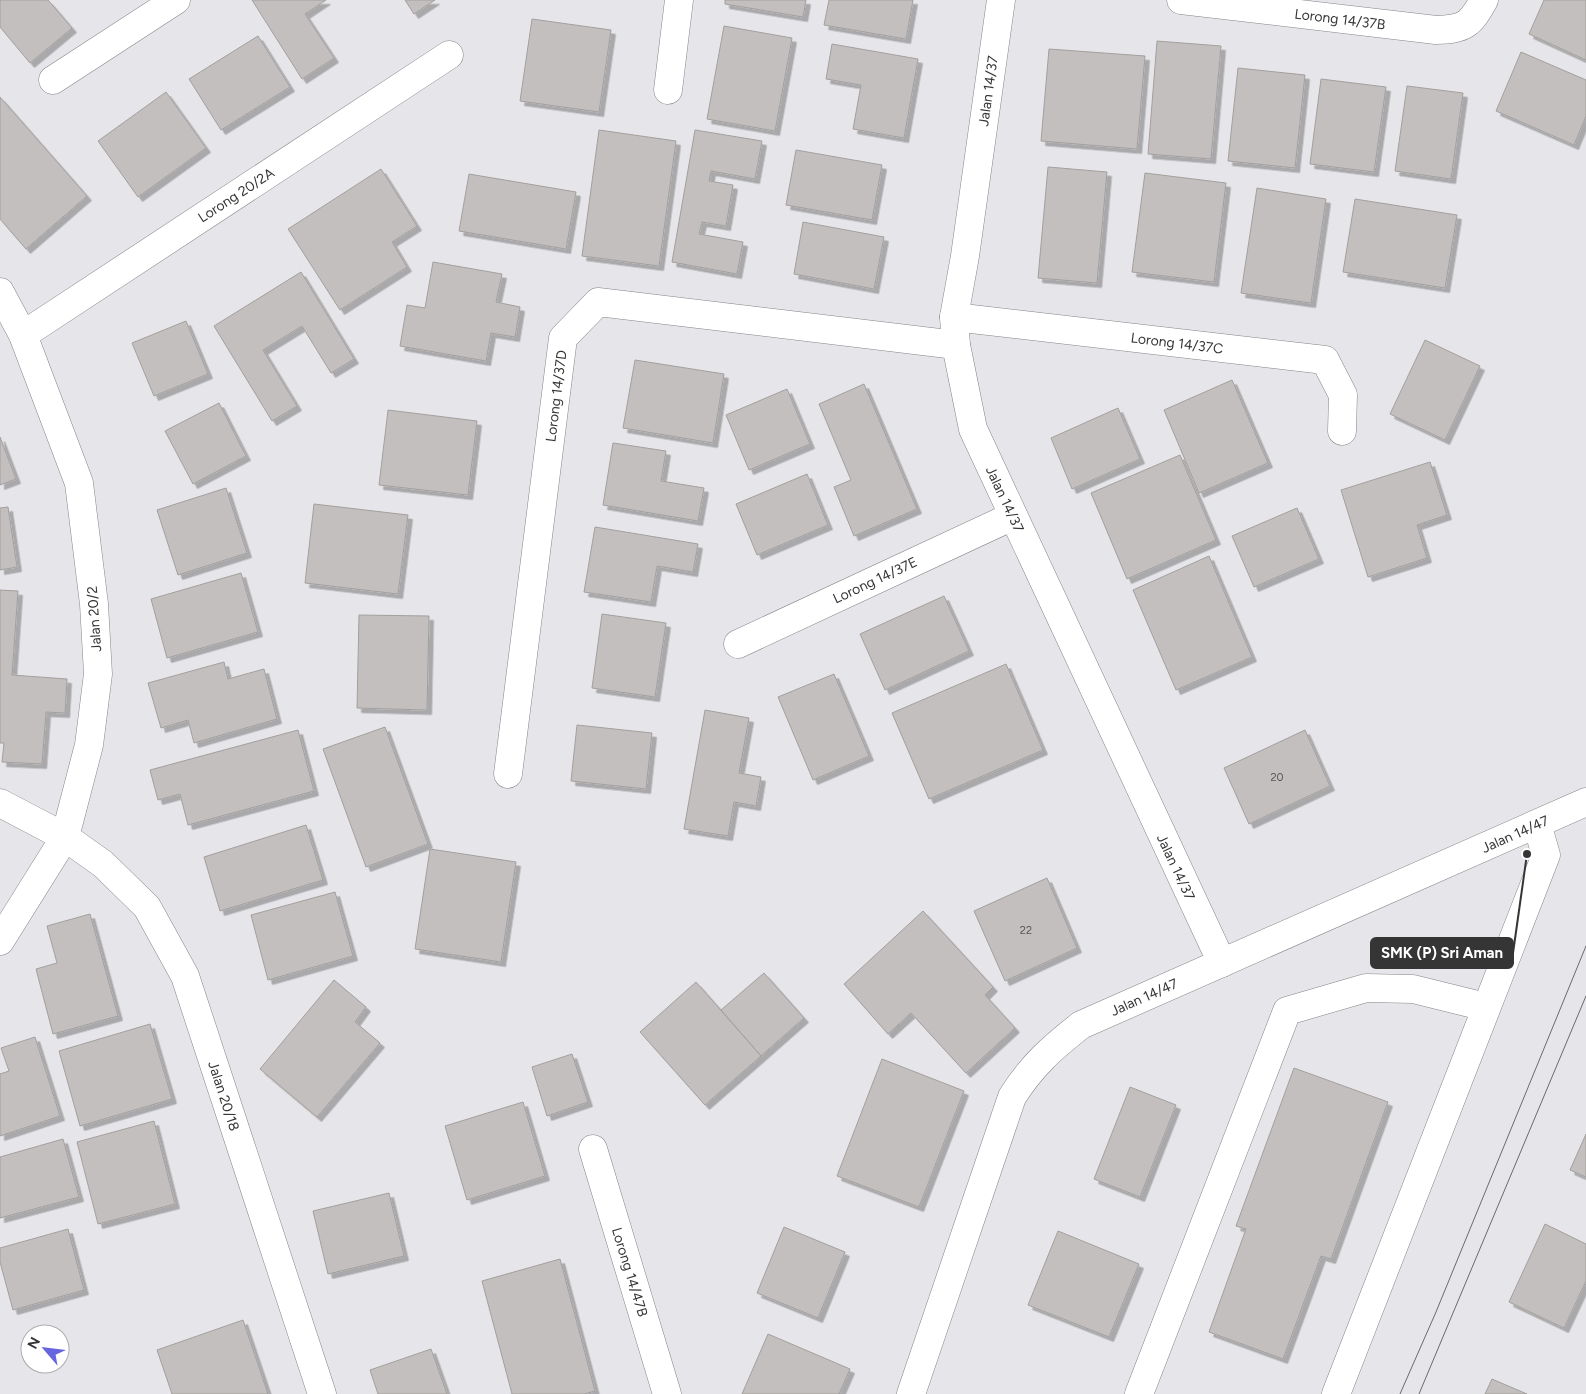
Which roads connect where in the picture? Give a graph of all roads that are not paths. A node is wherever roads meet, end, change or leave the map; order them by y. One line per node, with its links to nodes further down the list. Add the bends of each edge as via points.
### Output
1 (679, 0): 8 (street)
2 (1000, 0): 10 (street, Jalan 14/37)
3 (1181, 0): 4 (street, Lorong 14/37B, via 1436,30 1467,25)
4 (1484, 0)
5 (164, 3): 7 (street)
6 (450, 56): 11 (street, Lorong 20/2A)
7 (53, 80)
8 (668, 90)
9 (0, 292): 11 (street, Jalan 20/2)
10 (954, 317): 12 (street, Jalan 14/37); 13 (street, Lorong 14/37C, via 1325,360 1343,395)
11 (23, 335): 20 (street, Jalan 20/2, via 79,483 94,604 98,674 89,746)
12 (956, 345): 14 (street, Jalan 14/37, via 973,429); 16 (street, Lorong 14/37D, via 598,302 563,338)
13 (1342, 431)
14 (1013, 516): 15 (street, Lorong 14/37E); 22 (street, Jalan 14/37)
15 (738, 644)
16 (508, 774)
17 (1586, 802): 19 (street, Jalan 14/47)
18 (0, 803): 20 (street, Jalan 20/18)
19 (1537, 824): 22 (street, Jalan 14/47); 23 (street, via 1546,855)
20 (65, 836): 21 (street, Jalan 20/2); 25 (street, Jalan 20/18, via 103,864 148,907 185,976)
21 (0, 941)
22 (1222, 963): 27 (street, Jalan 14/47, via 1081,1025 1026,1074 1012,1097)
23 (1486, 1007): 28 (street, via 1413,988 1366,988 1287,1011); 29 (street)
24 (593, 1150): 26 (street, Lorong 14/47B)
25 (322, 1394)
26 (667, 1394)
27 (913, 1394)
28 (1139, 1394)
29 (1336, 1394)

